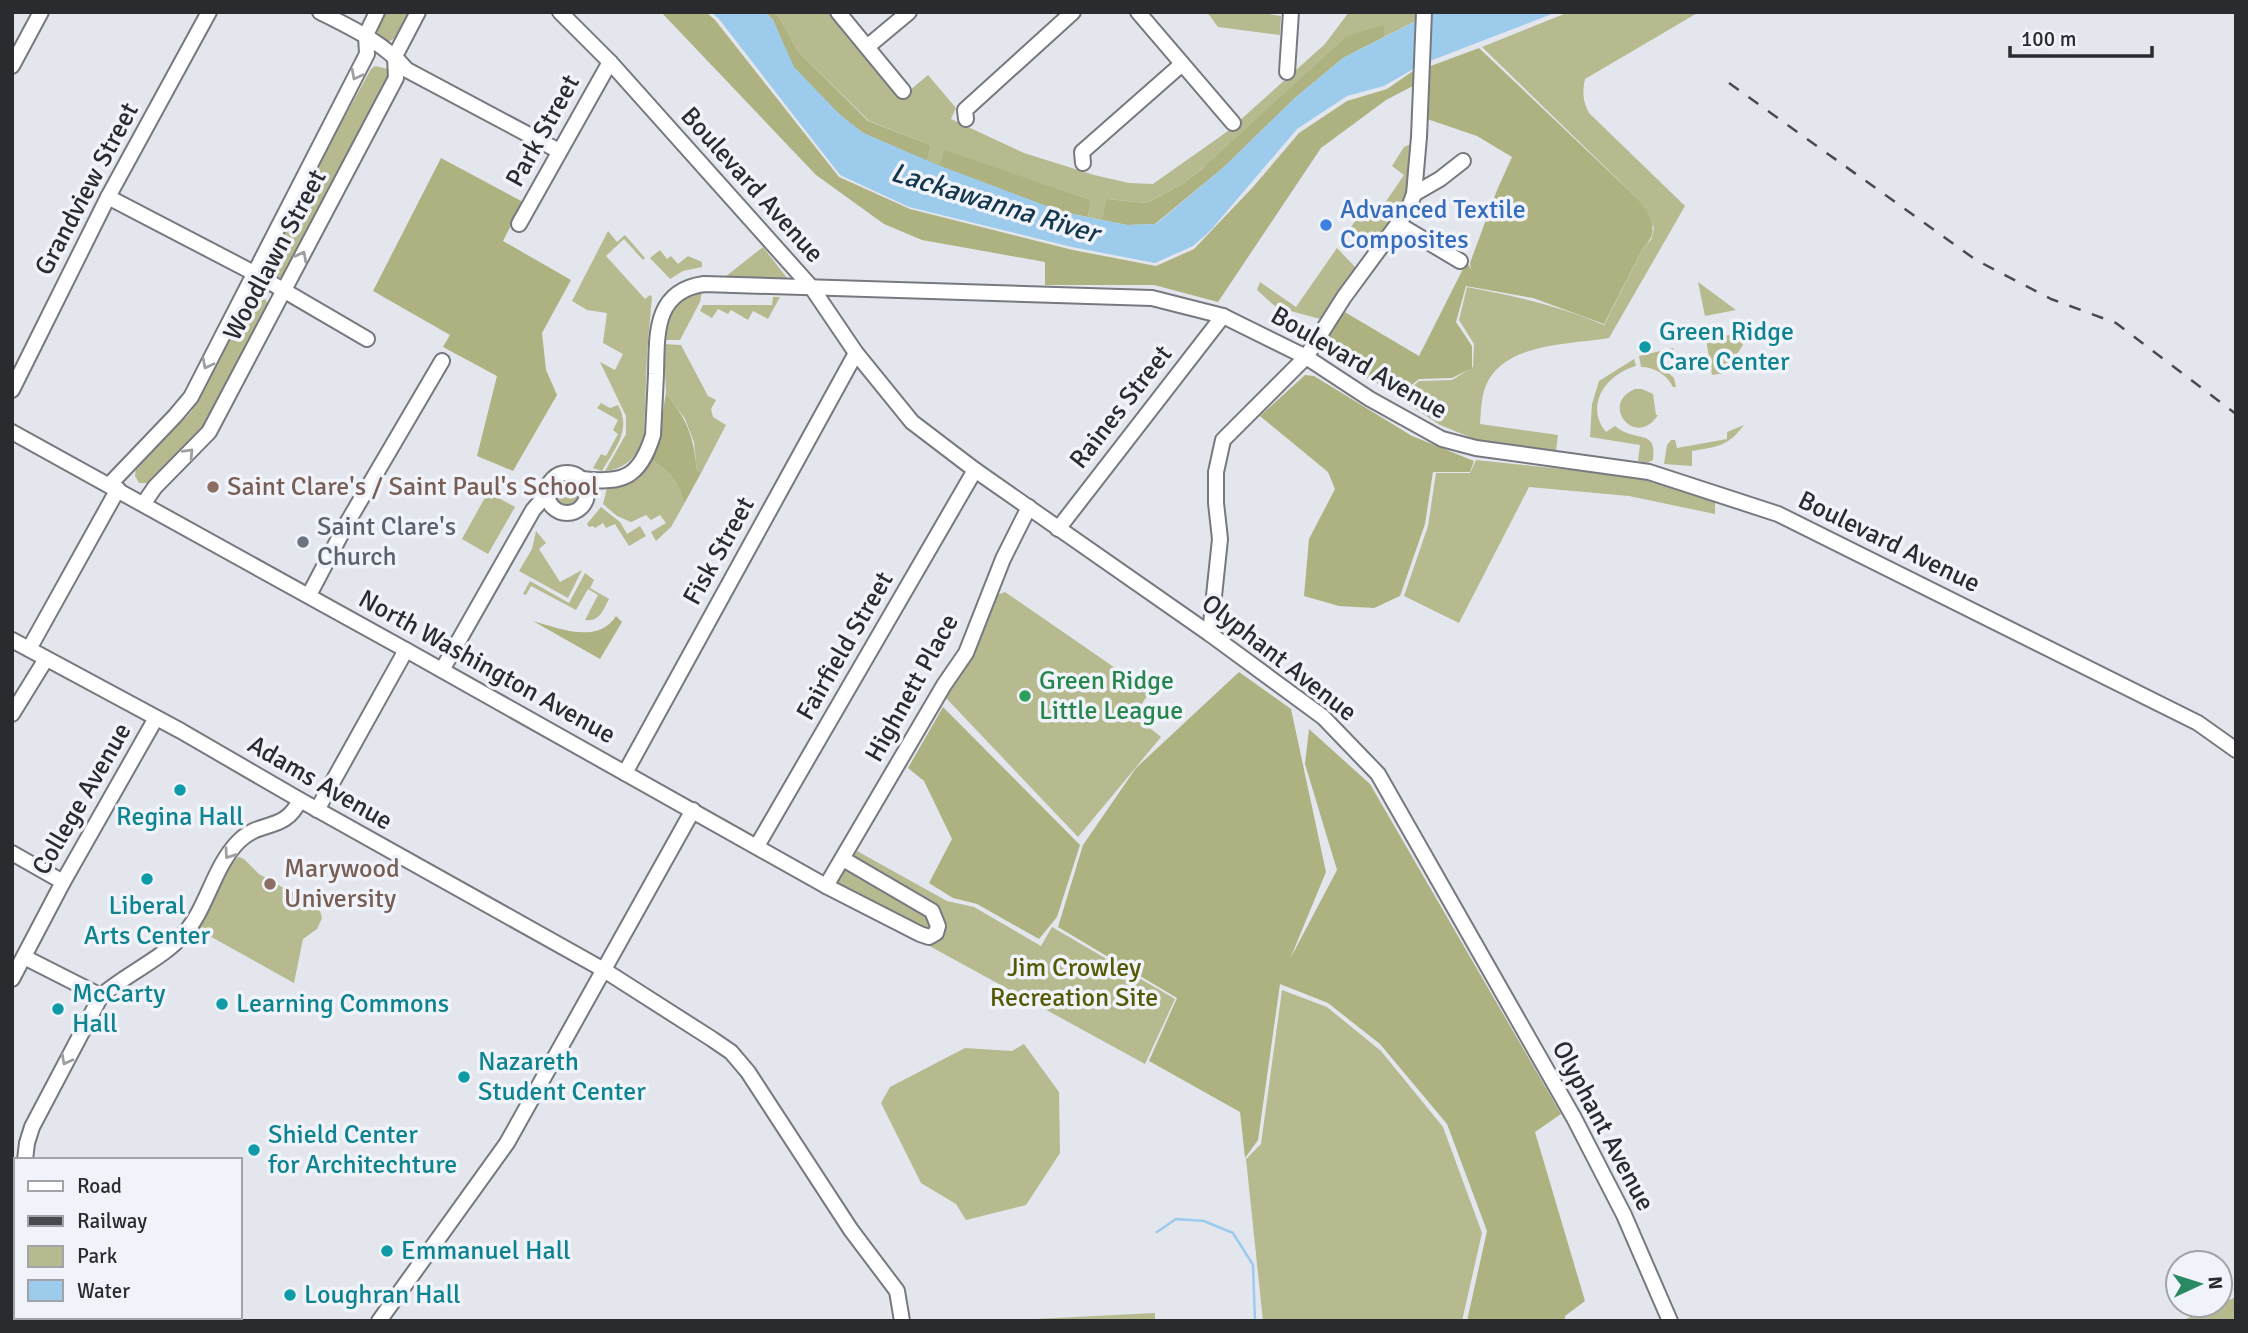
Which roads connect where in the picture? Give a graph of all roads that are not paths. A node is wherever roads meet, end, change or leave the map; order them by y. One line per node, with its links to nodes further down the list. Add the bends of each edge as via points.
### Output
1 (41, 12): 18 (street)
2 (209, 12): 27 (street, Grandview Street)
3 (320, 12): 13 (street)
4 (377, 12): 13 (street, Woodlawn Street)
5 (418, 12): 15 (street, Woodlawn Street)
6 (560, 12): 16 (street, Boulevard Avenue)
7 (838, 12): 14 (street)
8 (909, 12): 14 (street)
9 (1073, 12): 21 (street, via 965,110)
10 (1138, 12): 17 (street)
11 (1291, 12): 19 (street)
12 (1424, 12): 26 (street)
13 (366, 35): 15 (street); 31 (street, Woodlawn Street, one-way to 31, via 367,54)
14 (867, 47): 20 (street)
15 (395, 56): 23 (street, via 407,70); 33 (street, Woodlawn Street, one-way to 15, via 396,78)
16 (610, 62): 23 (street, Park Street); 32 (street, Boulevard Avenue)
17 (1182, 64): 22 (street); 25 (street, via 1082,152)
18 (12, 66)
19 (1287, 72)
20 (903, 91)
21 (965, 119)
22 (1233, 123)
23 (559, 151): 28 (street, Park Street)
24 (1462, 161): 26 (street)
25 (1083, 163)
26 (1414, 194): 29 (street)
27 (108, 197): 31 (street); 39 (street, Grandview Street)
28 (519, 224)
29 (1398, 225): 30 (street); 37 (street)
30 (1460, 261)
31 (254, 273): 33 (street); 43 (street, Woodlawn Street, one-way to 43, via 191,397)
32 (812, 288): 34 (street, Boulevard Avenue, via 1152,298); 36 (street, Olyphant Avenue); 42 (street, via 705,284 682,290 667,304 657,325 653,435 648,450 640,465 625,477 605,482)
33 (283, 292): 35 (street); 45 (street, Woodlawn Street, one-way to 33, via 209,432)
34 (1223, 316): 37 (street, Boulevard Avenue); 47 (street, Raines Street)
35 (367, 339)
36 (856, 353): 41 (street, Olyphant Avenue, via 912,422); 58 (street, Fisk Street)
37 (1306, 357): 49 (street, via 1223,440 1216,472 1220,539); 57 (street, Boulevard Avenue, via 1442,439 1476,448 1650,472 1778,514 2198,723)
38 (442, 361): 48 (street)
39 (12, 390)
40 (12, 432): 43 (street, North Washington Avenue)
41 (975, 470): 46 (street, Olyphant Avenue); 62 (street, Fairfield Street)
42 (582, 479): 44 (street, via 561,474 551,481); 44 (street, via 587,496 575,513 555,510)
43 (114, 487): 45 (street, North Washington Avenue); 51 (street, Woodlawn Street)
44 (547, 494): 54 (street, via 533,510)
45 (144, 503): 48 (street, North Washington Avenue)
46 (1029, 508): 47 (street, Olyphant Avenue); 64 (street, Highnett Place, via 1003,559 966,653)
47 (1058, 529): 49 (street, Olyphant Avenue)
48 (309, 595): 52 (street, North Washington Avenue)
49 (1210, 634): 74 (street, Olyphant Avenue, via 1323,717 1378,774 1574,1118 1624,1215)
50 (12, 640): 51 (street, Adams Avenue)
51 (29, 649): 53 (street, Adams Avenue)
52 (406, 650): 54 (street, North Washington Avenue); 60 (street)
53 (46, 659): 55 (street); 56 (street, Adams Avenue)
54 (442, 670): 58 (street, North Washington Avenue)
55 (12, 714)
56 (156, 718): 59 (street, Adams Avenue); 65 (street, College Avenue)
57 (2236, 750)
58 (625, 773): 61 (street, North Washington Avenue)
59 (300, 800): 60 (street, Adams Avenue); 70 (street, one-way to 70, via 280,823 257,829 238,842 177,942)
60 (317, 810): 68 (street, Adams Avenue)
61 (693, 810): 62 (street, North Washington Avenue); 68 (street)
62 (757, 846): 66 (street, North Washington Avenue)
63 (12, 853): 65 (street)
64 (842, 859): 66 (street, Highnett Place); 66 (street, North Washington Avenue, via 932,911 936,933 929,937 920,934)
65 (63, 882): 67 (street, College Avenue)
66 (826, 886)
67 (24, 957): 69 (street, College Avenue); 70 (street)
68 (604, 970): 72 (street, via 507,1143); 73 (street, Adams Avenue, via 731,1052 748,1072 851,1230 897,1291)
69 (12, 979)
70 (101, 996): 71 (street, one-way to 71, via 32,1126)
71 (25, 1158)
72 (379, 1321)
73 (902, 1321)
74 (1670, 1321)

